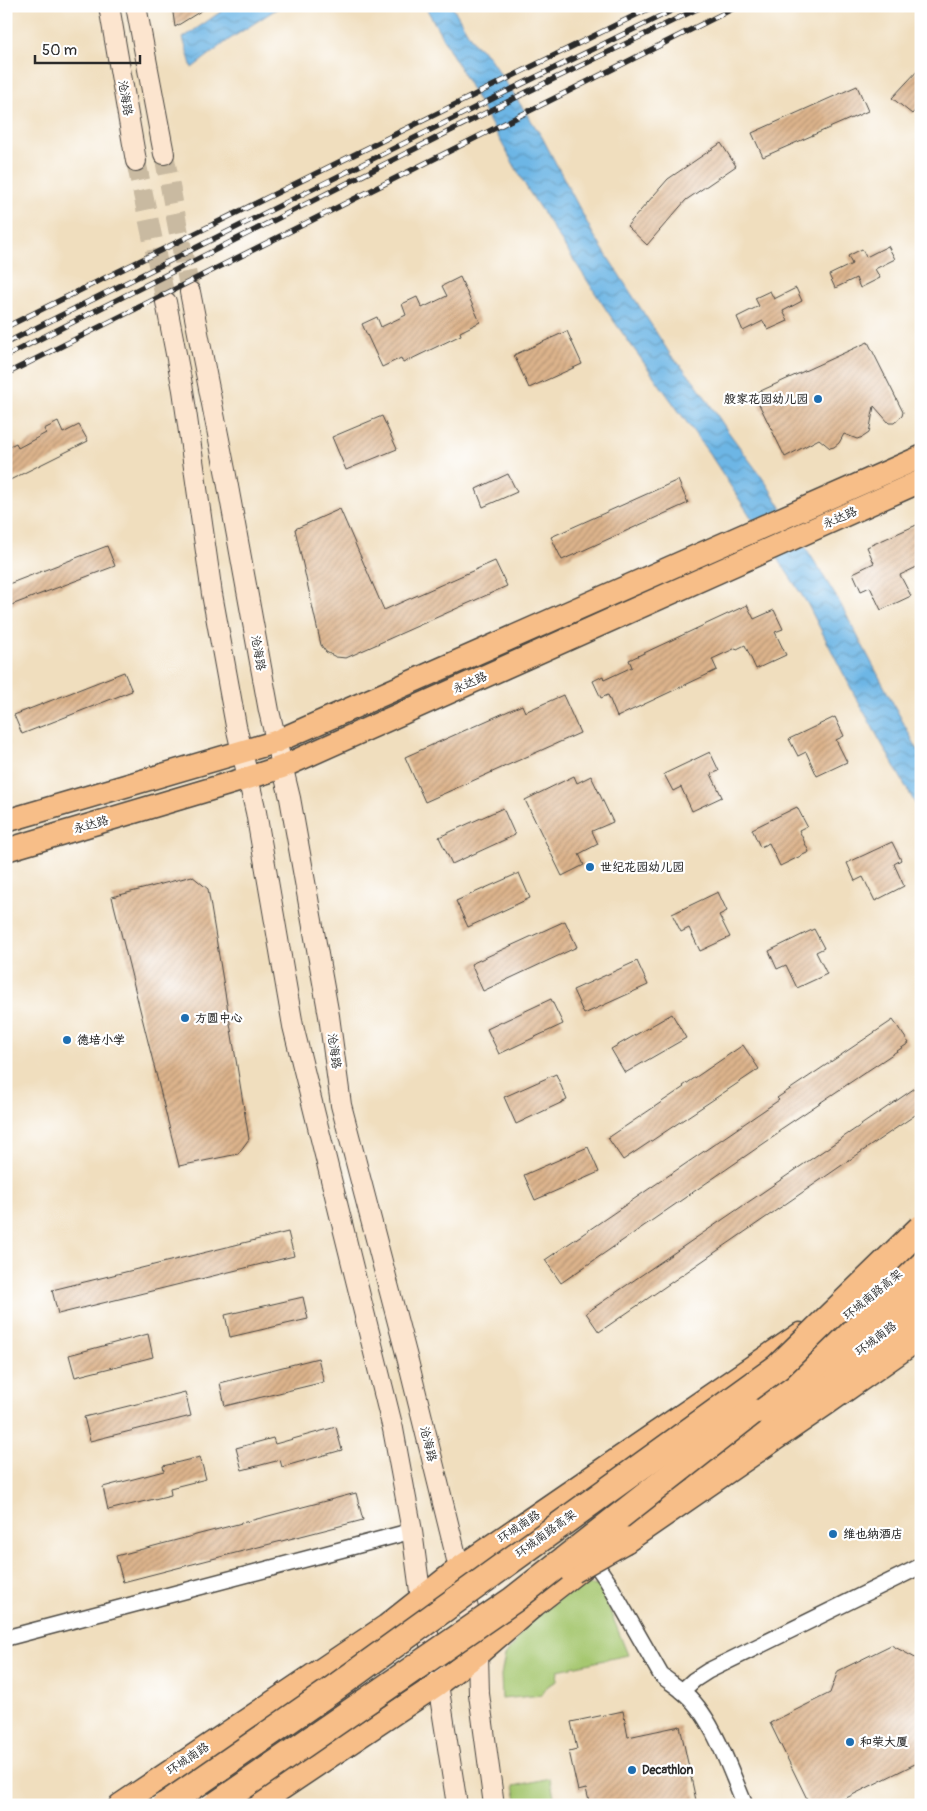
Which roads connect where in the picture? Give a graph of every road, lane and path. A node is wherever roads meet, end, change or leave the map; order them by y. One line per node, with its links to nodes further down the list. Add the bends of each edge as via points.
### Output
1 (109, 6): 4 (main road, 沧海路)
2 (136, 6): 3 (main road)
3 (164, 154)
4 (136, 161)
5 (190, 292): 9 (main road, 沧海路)
6 (166, 302): 10 (main road, via 183,390 212,594)
7 (921, 457): 9 (main road, 永达路)
8 (921, 481): 11 (main road, 永达路)
9 (275, 742): 10 (main road, 永达路); 11 (main road, 沧海路)
10 (242, 752): 12 (main road); 13 (main road, 永达路)
11 (282, 766): 12 (main road, 永达路); 26 (main road, 沧海路, via 329,1016 341,1105)
12 (248, 778): 14 (main road, 永达路); 23 (main road, via 293,1026 393,1428)
13 (6, 821)
14 (6, 850)
15 (921, 1228): 21 (highway, bridge)
16 (921, 1245): 21 (main road, 环城南路)
17 (921, 1253): 21 (highway, 环城南路高架, bridge, via 855,1310)
18 (921, 1284): 28 (highway, 环城南路高架, bridge)
19 (921, 1308): 22 (highway)
20 (921, 1335): 28 (highway, bridge, via 625,1540)
21 (773, 1362): 26 (main road, 环城南路); 34 (highway, 环城南路高架, bridge, via 329,1692)
22 (806, 1392): 24 (main road)
23 (412, 1531): 27 (main road); 29 (street)
24 (593, 1560): 30 (main road); 32 (street, via 661,1675)
25 (921, 1566): 32 (street, via 708,1670)
26 (459, 1568): 27 (main road, 环城南路); 30 (main road, 沧海路)
27 (422, 1599): 31 (main road); 33 (main road, 环城南路)
28 (513, 1600): 35 (highway, 环城南路高架, bridge)
29 (6, 1638)
30 (478, 1654): 31 (main road); 38 (main road, 沧海路, via 479,1694)
31 (438, 1684): 36 (main road); 37 (main road)
32 (682, 1690): 39 (street, via 707,1719)
33 (120, 1805)
34 (166, 1805)
35 (216, 1805)
36 (257, 1805)
37 (457, 1805)
38 (494, 1805)
39 (745, 1805)

